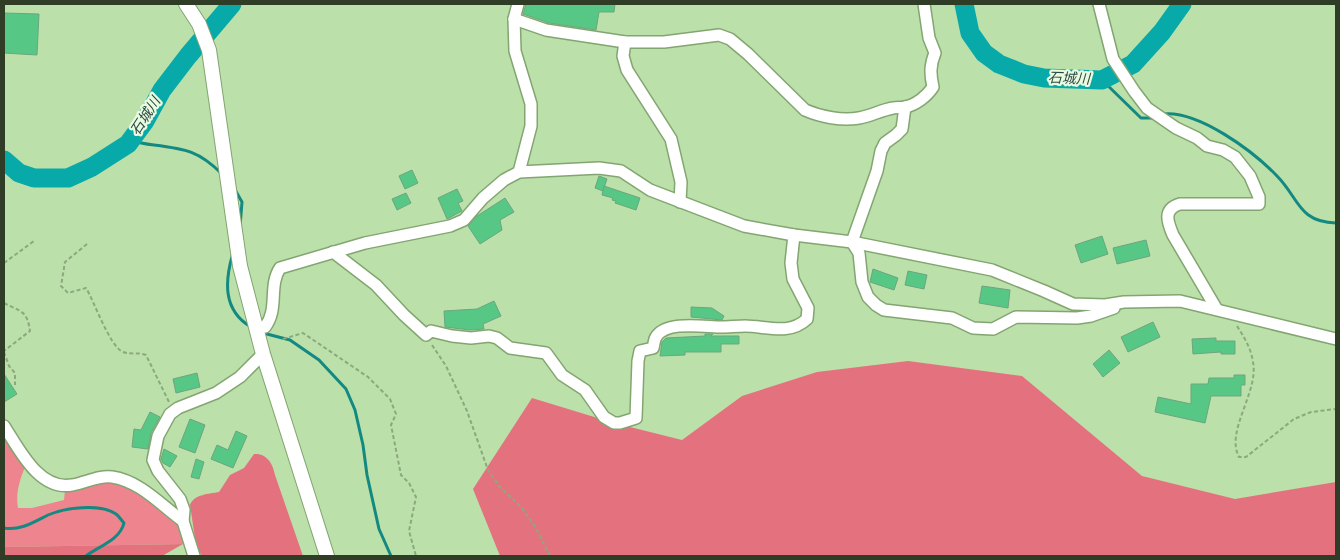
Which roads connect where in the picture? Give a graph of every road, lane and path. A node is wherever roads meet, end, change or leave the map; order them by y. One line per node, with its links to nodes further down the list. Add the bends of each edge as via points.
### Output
1 (518, 4): 5 (street)
2 (924, 4): 7 (street, via 929,38 935,53 931,62 933,87 928,94)
3 (1099, 4): 18 (street, via 1113,59 1147,108 1207,146 1235,157 1250,176 1259,197 1259,204 1180,204 1172,206 1168,212 1173,234)
4 (187, 5): 20 (street, via 209,50 240,266)
5 (514, 19): 6 (street, via 546,30); 8 (street, via 515,51 531,104 531,126)
6 (625, 42): 7 (street, via 664,42 719,35 730,39 800,106 816,115 860,118 894,107); 9 (street, via 623,56 627,70 671,139 681,182)
7 (905, 107): 12 (street, via 902,129 885,143 881,151)
8 (519, 172): 9 (street, via 599,168 621,171 650,190); 14 (street, via 483,198 464,220 450,226)
9 (680, 202): 10 (street, via 744,226)
10 (794, 236): 12 (street); 21 (street, via 791,263 794,279 808,308 807,319 801,325 786,329 686,325 663,330 656,337 653,348 640,351 636,418 620,423 604,416 585,390 562,375 546,353 510,348 489,336 471,338 431,331)
11 (34, 241): 15 (path)
12 (852, 242): 16 (street, via 992,270 1073,304); 16 (street, via 859,254 862,282 868,297 884,310 952,318 973,328 993,329 1016,317 1077,318 1091,316)
13 (87, 244): 28 (path, via 64,262 61,286 68,293 86,288 121,352 146,356)
14 (333, 252): 20 (street, via 280,268 274,277 271,318 265,327); 21 (street, via 376,285)
15 (4, 263)
16 (1124, 302): 18 (street, via 1180,301)
17 (4, 303): 24 (path, via 25,314 30,331)
18 (1216, 308): 23 (street)
19 (1237, 325): 27 (path, via 1254,363 1252,383 1235,438 1239,457 1246,457 1294,419 1311,412)
20 (256, 328): 25 (street)
21 (426, 335): 34 (path, via 446,366 467,411 488,470 522,508)
22 (283, 339): 33 (path, via 303,333 368,377 390,399 396,414 391,425 401,475 416,497 409,531)
23 (1336, 339)
24 (4, 352): 26 (path, via 15,373)
25 (263, 354): 28 (street, via 240,377 216,393); 32 (street)
26 (15, 385)
27 (1336, 409)
28 (174, 411): 30 (street, via 158,436 153,460 180,499)
29 (4, 426): 30 (street, via 27,462 50,483 69,486 111,476 127,481)
30 (183, 521): 31 (street)
31 (194, 556)
32 (327, 556)
33 (416, 556)
34 (550, 556)

